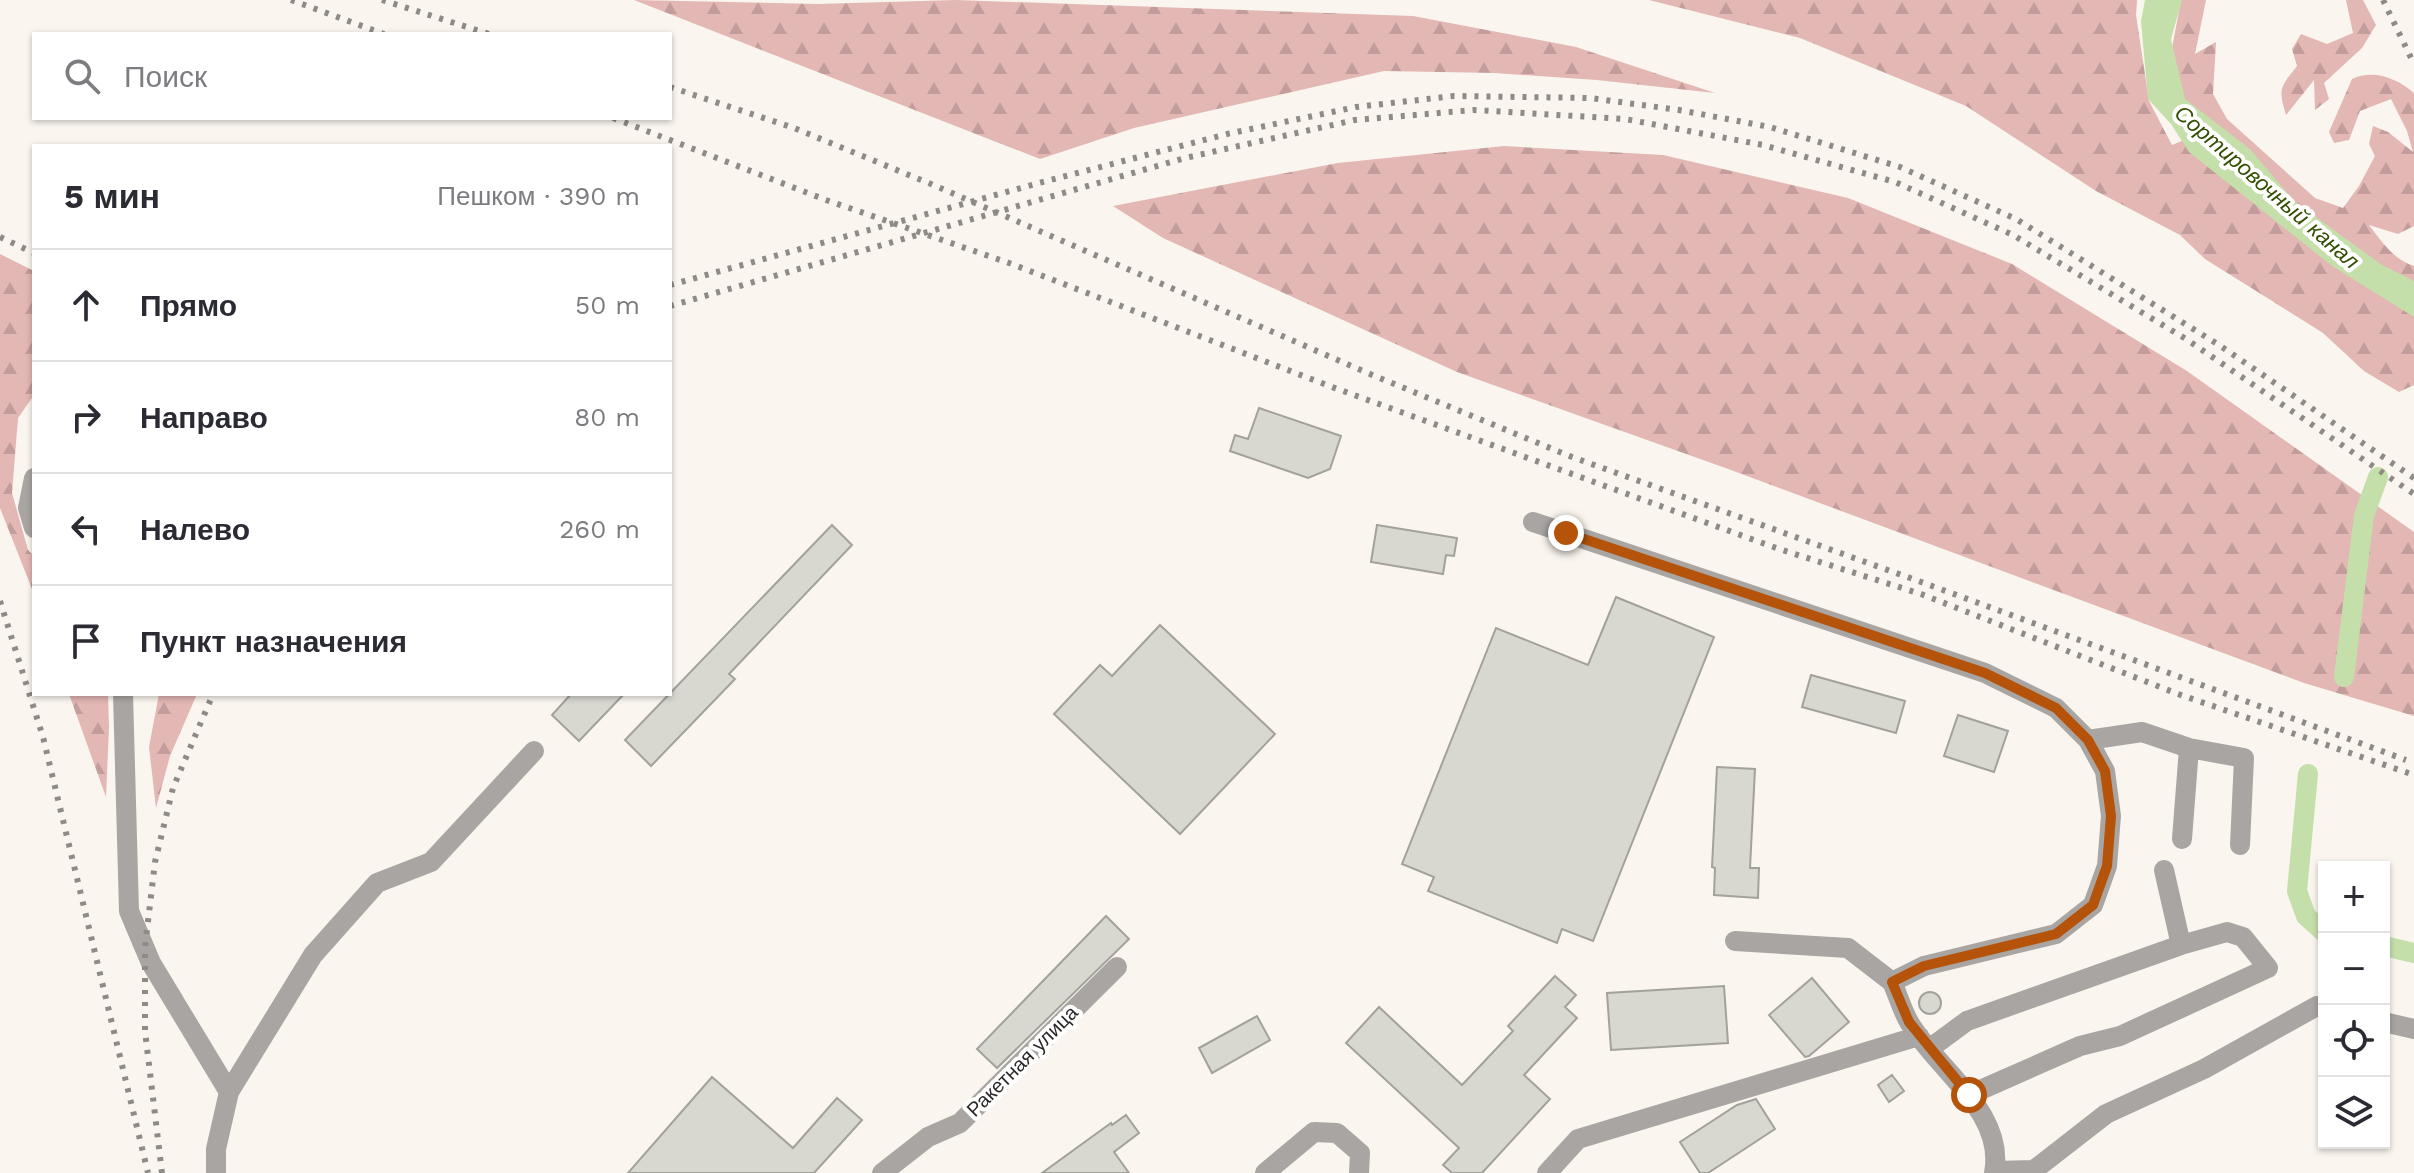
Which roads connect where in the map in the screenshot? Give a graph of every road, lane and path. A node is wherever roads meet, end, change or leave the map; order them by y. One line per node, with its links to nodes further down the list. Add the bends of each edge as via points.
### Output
1 (32, 488): 2 (lane)
2 (32, 521)
3 (1533, 522): 5 (lane, via 1985,673 2056,708)
4 (123, 696): 19 (lane, via 129,911 151,963)
5 (2088, 740): 6 (lane, via 2142,732); 14 (lane, via 2105,771 2111,816 2107,866 2093,905 2056,934 1924,966)
6 (2189, 748): 8 (lane); 9 (lane, via 2244,758)
7 (534, 751): 19 (lane, via 431,862 377,883 313,955)
8 (2182, 839)
9 (2240, 845)
10 (2164, 870): 12 (lane)
11 (1735, 941): 14 (lane, via 1848,948)
12 (2181, 945): 18 (lane, via 1967,1021); 20 (lane, via 2227,932 2243,937 2268,968 2120,1036 2080,1046)
13 (1117, 967): 23 (lane, Ракетная улица, via 960,1123 928,1137)
14 (1892, 982): 18 (lane)
15 (2318, 1006): 21 (lane, via 2204,1069 2106,1114 2034,1170)
16 (2390, 1023): 17 (lane)
17 (2414, 1029)
18 (1924, 1042): 20 (lane); 26 (lane, via 1578,1139)
19 (229, 1092): 22 (lane)
20 (1969, 1095): 21 (lane, via 1996,1152)
21 (1995, 1172)
22 (216, 1173)
23 (882, 1173)
24 (1265, 1173): 25 (lane, via 1314,1132 1337,1133 1360,1153)
25 (1359, 1173)
26 (1547, 1173)

